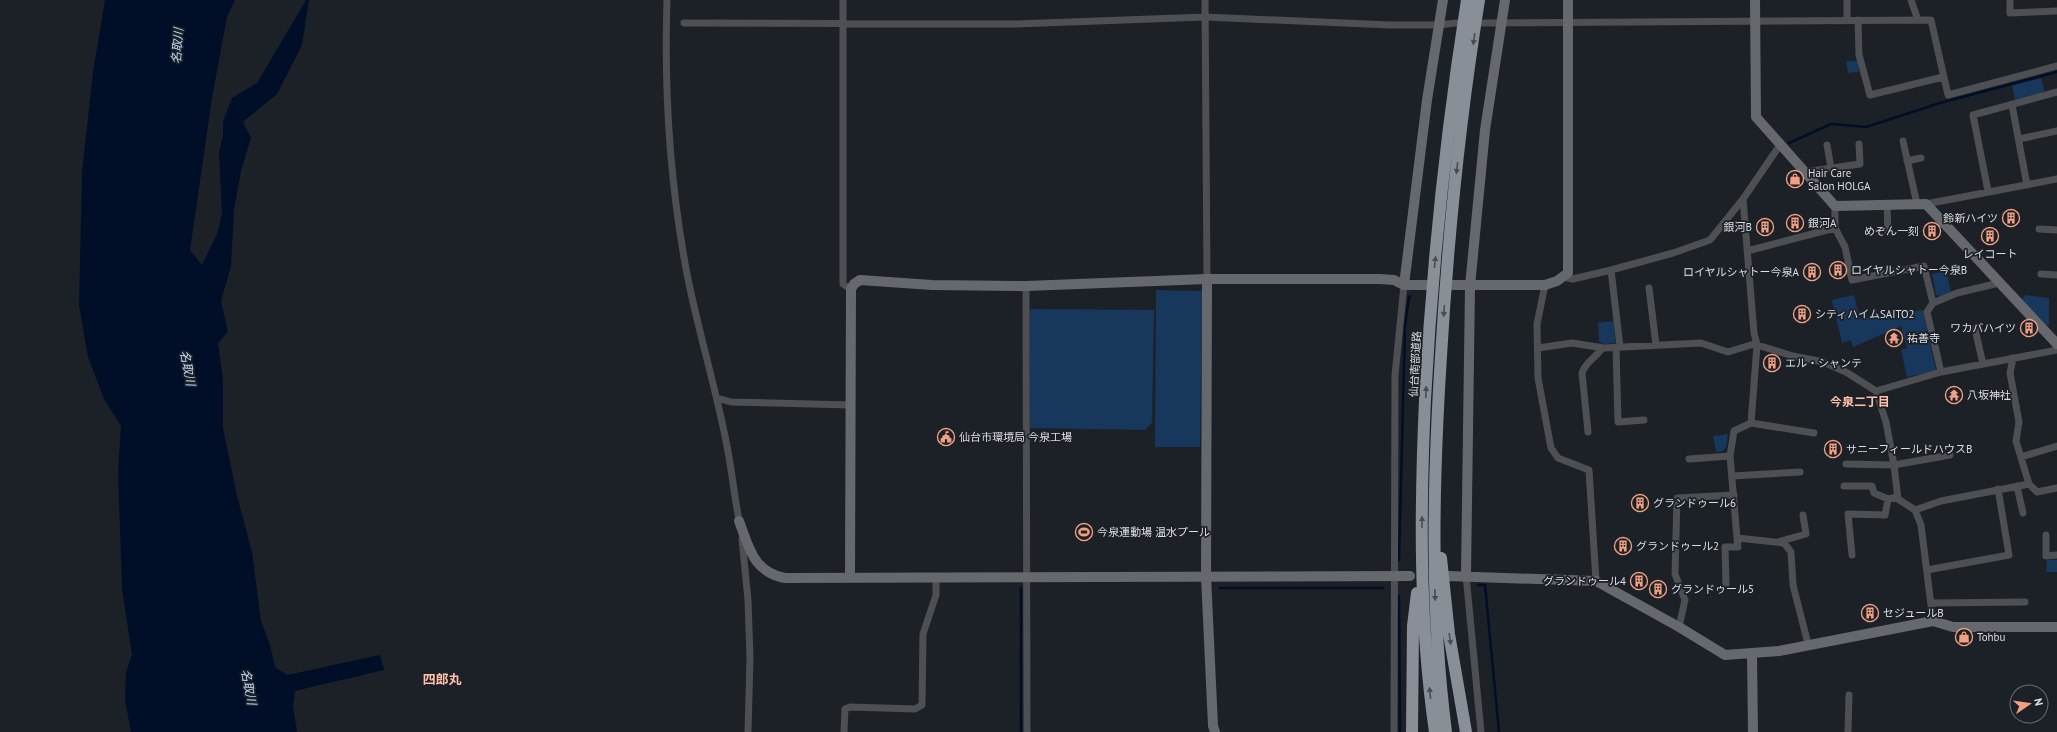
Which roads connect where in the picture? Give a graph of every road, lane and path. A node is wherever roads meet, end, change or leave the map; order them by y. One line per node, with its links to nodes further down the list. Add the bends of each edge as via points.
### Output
1 (667, 0): 79 (street, via 668,113 678,218 691,293)
2 (843, 0): 22 (street)
3 (1205, 0): 14 (street)
4 (1443, 0): 25 (street)
5 (1467, 0): 110 (highway, 仙台南部道路, one-way to 5, via 1422,462 1434,271 1445,160)
6 (1479, 0): 86 (highway, one-way to 86, via 1456,171 1446,274)
7 (1505, 0): 19 (street)
8 (1568, 0): 20 (street)
9 (1755, 0): 21 (street)
10 (1847, 0): 15 (street)
11 (1911, 0): 17 (street)
12 (2010, 0): 13 (street, via 2010,13)
13 (2057, 11)
14 (1205, 17): 22 (street, via 1015,24); 25 (street); 56 (street)
15 (1847, 20): 16 (street); 21 (street)
16 (1858, 20): 17 (street); 27 (street, via 1859,56 1870,95)
17 (1918, 20): 27 (street, via 1931,20)
18 (684, 23): 22 (street)
19 (1501, 23): 20 (street); 24 (street); 63 (street, via 1485,130)
20 (1568, 23): 21 (street); 55 (street, via 1568,273)
21 (1755, 23): 34 (street, via 1756,117)
22 (843, 24): 65 (street, via 843,284)
23 (1456, 24): 25 (street)
24 (1483, 24)
25 (1438, 25): 58 (street)
26 (2057, 66): 27 (street, via 1948,95)
27 (1943, 77)
28 (2057, 92): 29 (street)
29 (2012, 105): 31 (street); 42 (street, via 1973,115)
30 (2057, 131): 31 (street)
31 (2019, 139): 41 (street)
32 (1903, 141): 37 (street)
33 (1859, 144): 38 (street, via 1860,164)
34 (1780, 145): 39 (street); 43 (street)
35 (1827, 145): 38 (street)
36 (1922, 158): 37 (street)
37 (1907, 161): 44 (street)
38 (1831, 168): 39 (street)
39 (1805, 172): 45 (street)
40 (2057, 179): 41 (street)
41 (2027, 185): 42 (street)
42 (1988, 191): 44 (street)
43 (1743, 199): 51 (street); 52 (street, via 1710,240)
44 (1921, 204): 46 (street); 57 (street)
45 (1835, 206): 46 (street); 47 (street)
46 (1888, 206): 50 (street)
47 (1835, 228): 51 (street); 66 (street, via 1845,247 1852,280 1924,266)
48 (2039, 229): 49 (street)
49 (2057, 230)
50 (1888, 233)
51 (1747, 251): 70 (street)
52 (1612, 270): 55 (street, via 1572,279); 71 (street)
53 (2042, 274): 54 (street)
54 (2057, 275)
55 (1563, 277): 60 (street)
56 (1207, 279): 58 (street, via 1379,279 1394,280); 61 (street); 116 (street)
57 (2000, 283): 66 (street, via 1957,293); 68 (street)
58 (1404, 285): 59 (street); 117 (street, via 1395,375)
59 (1426, 285)
60 (1545, 285): 63 (street); 72 (street, via 1537,324)
61 (1026, 286): 65 (street, via 932,285 860,280); 115 (street)
62 (1453, 286): 63 (street)
63 (1470, 286): 114 (street)
64 (1649, 288): 69 (street)
65 (851, 289): 80 (street)
66 (1933, 303): 77 (street, via 1927,312)
67 (1975, 329): 76 (street)
68 (2057, 344)
69 (1656, 345): 70 (street, via 1701,343 1728,352); 71 (street)
70 (1757, 345): 78 (street, via 1823,362 1846,372); 82 (street)
71 (1618, 347): 73 (street); 81 (street, via 1618,422)
72 (1538, 348): 73 (street, via 1572,343); 122 (street, via 1538,378 1551,448 1558,458 1589,470)
73 (1602, 348): 83 (street, via 1596,358 1585,364 1582,373)
74 (2057, 350): 75 (street)
75 (2013, 358): 76 (street); 89 (street, via 2010,372 2019,422 2016,441)
76 (1983, 364): 77 (street)
77 (1941, 372): 78 (street)
78 (1876, 392): 92 (street, via 1886,422)
79 (717, 398): 80 (street, via 731,402); 106 (street)
80 (851, 405): 120 (street)
81 (1644, 420)
82 (1751, 423): 84 (street); 88 (street, via 1734,431)
83 (1588, 432)
84 (1814, 433)
85 (2057, 446): 89 (street)
86 (1435, 447): 139 (highway, one-way to 139, via 1435,591); 140 (highway, one-way to 140, via 1444,593 1455,679)
87 (1950, 455): 92 (street)
88 (1730, 456): 90 (street); 94 (street)
89 (2021, 457): 95 (street)
90 (1690, 459)
91 (1846, 464): 92 (street)
92 (1894, 465): 101 (street)
93 (1800, 472): 94 (street)
94 (1732, 476): 100 (street)
95 (2029, 484): 97 (street); 98 (street, via 2036,492)
96 (1844, 486): 102 (street, via 1872,486 1874,493)
97 (2016, 486): 99 (street); 104 (street)
98 (2057, 488)
99 (1998, 490): 103 (street, via 1941,501); 113 (street, via 2009,555)
100 (1734, 495): 108 (street); 127 (street, via 1677,498 1674,574 1685,600)
101 (1897, 497): 102 (street); 103 (street)
102 (1888, 499): 111 (street, via 1885,515 1848,514)
103 (1915, 510): 113 (street, via 1921,525)
104 (2023, 513)
105 (1804, 515): 109 (street, via 1806,534)
106 (739, 521): 120 (street, via 755,559 773,576); 132 (street, via 744,544 748,600)
107 (2046, 535): 112 (street, via 2046,556)
108 (1737, 538): 109 (street); 123 (street, via 1738,547 1725,547)
109 (1778, 542): 129 (street, via 1784,543 1791,552 1793,585)
110 (1422, 551): 137 (highway, via 1413,626); 138 (highway, 仙台南部道路, one-way to 110, via 1426,656)
111 (1852, 555)
112 (2057, 555)
113 (1927, 570): 125 (street)
114 (1466, 575): 119 (street); 122 (street); 141 (street)
115 (1027, 576): 116 (street); 121 (street); 134 (street)
116 (1206, 576): 117 (street); 135 (street)
117 (1394, 576): 118 (street); 136 (street)
118 (1410, 576)
119 (1448, 576)
120 (850, 578): 121 (street)
121 (936, 580): 133 (street, via 936,595 923,634 922,705 915,709 850,707 845,709)
122 (1596, 581): 127 (street)
123 (1726, 584)
124 (2024, 602): 125 (street)
125 (1931, 604): 126 (street)
126 (1933, 621): 128 (street, via 1953,627); 129 (street)
127 (1679, 627): 130 (street, via 1725,655)
128 (2057, 627)
129 (1808, 644): 130 (street)
130 (1752, 654): 142 (street)
131 (1849, 695): 143 (street)
132 (748, 732)
133 (844, 732)
134 (1027, 732)
135 (1215, 732)
136 (1394, 732)
137 (1412, 732)
138 (1435, 732)
139 (1446, 732)
140 (1466, 732)
141 (1481, 732)
142 (1753, 732)
143 (1848, 732)

